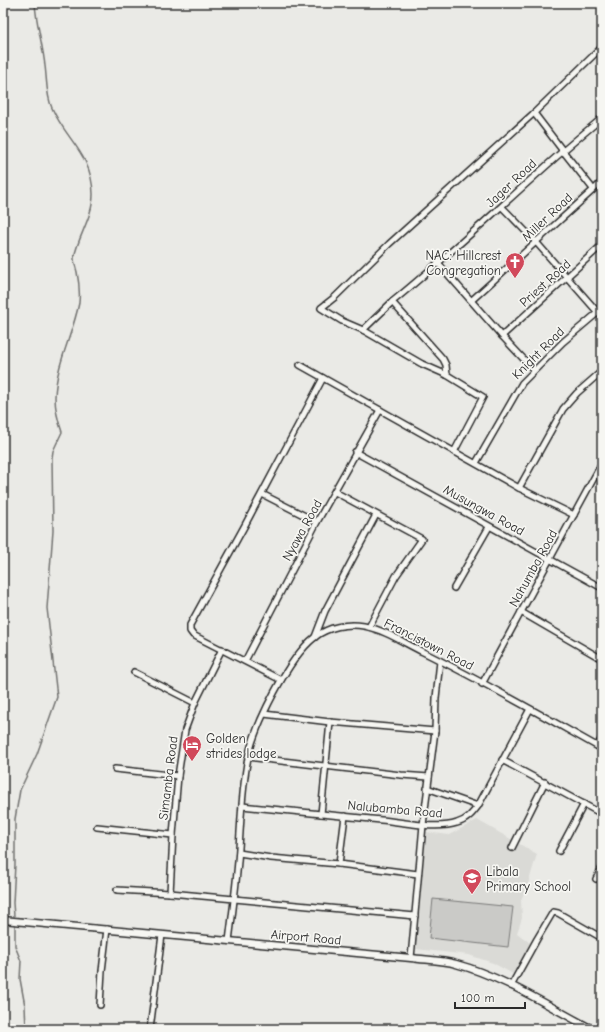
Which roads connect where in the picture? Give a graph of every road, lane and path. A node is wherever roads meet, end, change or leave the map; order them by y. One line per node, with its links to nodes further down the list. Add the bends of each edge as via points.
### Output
1 (602, 47): 2 (street)
2 (534, 113): 4 (street); 16 (street, via 389,244 335,298 321,308)
3 (602, 118): 4 (street, Jager Road)
4 (563, 152): 6 (street); 7 (street, Jager Road)
5 (602, 182): 6 (street, Miller Road)
6 (593, 189): 8 (street, Miller Road)
7 (502, 207): 8 (street); 10 (street, Jager Road)
8 (536, 242): 11 (street); 12 (street, Miller Road)
9 (602, 245): 11 (street, Priest Road)
10 (438, 263): 12 (street); 13 (street, Jager Road)
11 (567, 278): 14 (street); 17 (street, Priest Road)
12 (472, 300): 17 (street)
13 (392, 302): 16 (street, Jager Road); 21 (street, via 443,359)
14 (600, 311): 15 (street); 19 (street, Knight Road)
15 (602, 317)
16 (363, 330): 21 (street, via 403,354)
17 (502, 336): 19 (street)
18 (300, 365): 22 (street)
19 (534, 370): 26 (street, Knight Road, via 518,387)
20 (602, 370): 28 (street, via 563,409)
21 (447, 375): 25 (street, via 483,396)
22 (323, 378): 23 (street); 30 (street)
23 (380, 410): 24 (street, Nyawa Road); 25 (street)
24 (355, 452): 29 (street, Nyawa Road); 34 (street, Musungwa Road)
25 (454, 452): 26 (street)
26 (476, 463): 28 (street)
27 (602, 463): 32 (street, Nahumba Road)
28 (519, 488): 32 (street)
29 (335, 492): 31 (street); 33 (street, Nyawa Road)
30 (262, 494): 33 (street); 41 (street, via 190,625 193,634)
31 (376, 515): 39 (street, via 422,539 396,576); 40 (street, via 325,611)
32 (574, 515): 35 (street, Nahumba Road)
33 (318, 522): 44 (street, Nyawa Road)
34 (489, 526): 35 (street, Musungwa Road); 36 (street)
35 (550, 559): 37 (street, Musungwa Road); 38 (street, Nahumba Road)
36 (454, 588)
37 (602, 588)
38 (521, 612): 42 (street); 47 (street, Nahumba Road)
39 (369, 627): 40 (street, Francistown Road, via 337,626); 43 (street, Francistown Road)
40 (315, 637): 46 (street, Francistown Road, via 295,658)
41 (222, 649): 44 (street); 48 (street, Simamba Road)
42 (602, 659)
43 (440, 660): 47 (street, Francistown Road); 52 (street)
44 (245, 661): 46 (street)
45 (134, 672): 48 (street)
46 (281, 680): 50 (street, Francistown Road)
47 (482, 684): 49 (street, Francistown Road)
48 (195, 703): 59 (street, Simamba Road, via 185,730)
49 (530, 709): 54 (street, Francistown Road); 56 (street, Nalubamba Road)
50 (264, 714): 51 (street); 55 (street, Francistown Road)
51 (330, 722): 52 (street); 57 (street)
52 (435, 730): 60 (street)
53 (602, 738): 54 (street)
54 (599, 747)
55 (248, 757): 57 (street); 64 (street, Francistown Road)
56 (502, 760): 61 (street); 65 (street, Nalubamba Road)
57 (326, 766): 60 (street); 66 (street)
58 (115, 769): 59 (street)
59 (178, 776): 71 (street, Simamba Road)
60 (429, 777): 62 (street)
61 (545, 782): 63 (street); 72 (street)
62 (427, 788): 65 (street); 69 (street)
63 (584, 804): 67 (street); 73 (street)
64 (242, 806): 66 (street, Nalubamba Road); 74 (street, Francistown Road)
65 (478, 806): 69 (street, Nalubamba Road, via 467,818 457,823)
66 (321, 814): 68 (street, Nalubamba Road)
67 (602, 814)
68 (345, 816): 69 (street, Nalubamba Road); 75 (street)
69 (423, 825): 77 (street)
70 (97, 828): 71 (street)
71 (172, 835): 80 (street, Simamba Road)
72 (512, 848)
73 (559, 851)
74 (239, 853): 75 (street, via 301,862); 81 (street, Francistown Road)
75 (339, 864): 77 (street)
76 (602, 868): 78 (street)
77 (418, 874): 82 (street)
78 (596, 879)
79 (117, 890): 80 (street)
80 (170, 893): 81 (street)
81 (234, 900): 82 (street); 87 (street, Francistown Road)
82 (415, 916): 88 (street)
83 (3, 920): 84 (street, Airport Road)
84 (107, 929): 85 (street, Airport Road); 90 (street)
85 (162, 935): 87 (street, Airport Road); 91 (street)
86 (602, 938): 89 (street, via 558,912 553,912)
87 (229, 941): 88 (street, Airport Road)
88 (411, 958): 89 (street, Airport Road, via 455,964)
89 (511, 986): 92 (street, Airport Road)
90 (100, 1005)
91 (150, 1029)
92 (592, 1029)

